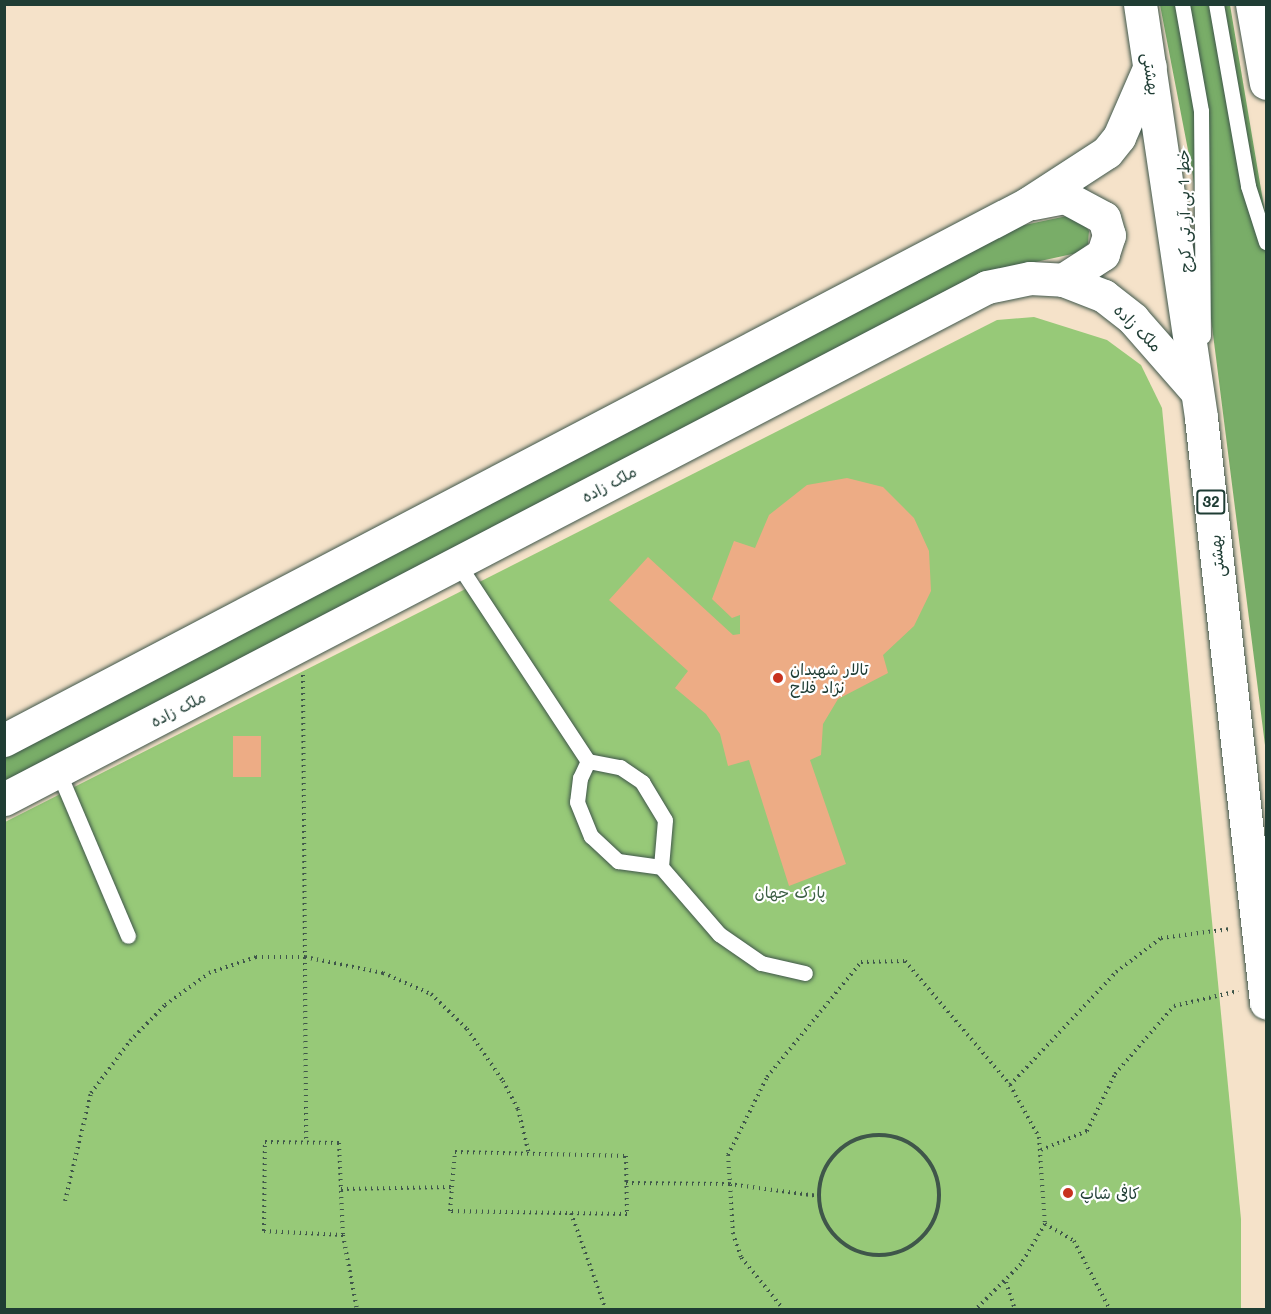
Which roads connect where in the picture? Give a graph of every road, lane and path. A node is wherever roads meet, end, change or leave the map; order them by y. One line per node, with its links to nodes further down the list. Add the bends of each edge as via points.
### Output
1 (1140, 4): 5 (main road, بهشتى / 32)
2 (1182, 4): 10 (lane, خط 1 بی آر تی کرج, via 1200,111)
3 (1216, 4): 8 (lane, via 1248,186)
4 (1252, 4): 6 (main road)
5 (1150, 66): 7 (main road, via 1119,138 1107,152); 10 (main road, بهشتى / 32)
6 (1266, 83)
7 (1027, 204): 9 (main road, via 1065,197 1104,218 1109,235 1103,254); 13 (main road)
8 (1266, 242)
9 (1063, 280): 10 (main road, ملک زاده, via 1104,296 1133,319); 11 (main road, ملک زاده, via 1030,278 968,295)
10 (1199, 405): 18 (main road, بهشتى / 32)
11 (459, 564): 12 (main road, ملک زاده); 14 (lane)
12 (303, 644): 15 (main road, ملک زاده); 21 (path)
13 (4, 740)
14 (588, 761): 17 (lane, via 620,767 642,782 664,820); 17 (lane, via 577,802 591,836 618,861)
15 (58, 771): 16 (main road, ملک زاده); 20 (lane)
16 (4, 799)
17 (661, 867): 22 (lane, via 719,934 761,963)
18 (1259, 886): 19 (main road, بهشتى / 32)
19 (1258, 926): 23 (main road, بهشتى / 32); 24 (path, via 1161,938 1116,972)
20 (128, 936)
21 (305, 957): 25 (path); 27 (path, via 383,973 430,994 467,1029 503,1081 518,1109); 33 (path, via 256,957 209,973 165,1005 91,1093)
22 (805, 973)
23 (1266, 993): 26 (path, via 1174,1006 1115,1074 1087,1131)
24 (1010, 1085): 26 (path); 29 (path, via 904,961 861,962 766,1077 728,1155)
25 (306, 1143): 31 (path, via 339,1143); 36 (path, via 266,1142 264,1231)
26 (1041, 1150): 35 (path)
27 (529, 1154): 28 (path, via 626,1156); 30 (path, via 455,1152)
28 (626, 1183): 29 (path); 34 (path, via 627,1214)
29 (729, 1184): 32 (path); 40 (path, via 741,1257)
30 (452, 1187): 31 (path); 34 (path, via 450,1211)
31 (341, 1189): 36 (path)
32 (818, 1196): 32 (path, via 824,1169 841,1147 865,1135 892,1135 917,1147 934,1168 940,1194 935,1221 918,1242 894,1255 866,1255 842,1243 824,1222)
33 (64, 1201)
34 (571, 1214): 39 (path)
35 (1045, 1224): 37 (path); 43 (path, via 1074,1241)
36 (343, 1235): 38 (path)
37 (1006, 1282): 41 (path); 42 (path)
38 (357, 1310)
39 (606, 1310)
40 (783, 1310)
41 (975, 1310)
42 (1015, 1310)
43 (1110, 1310)

